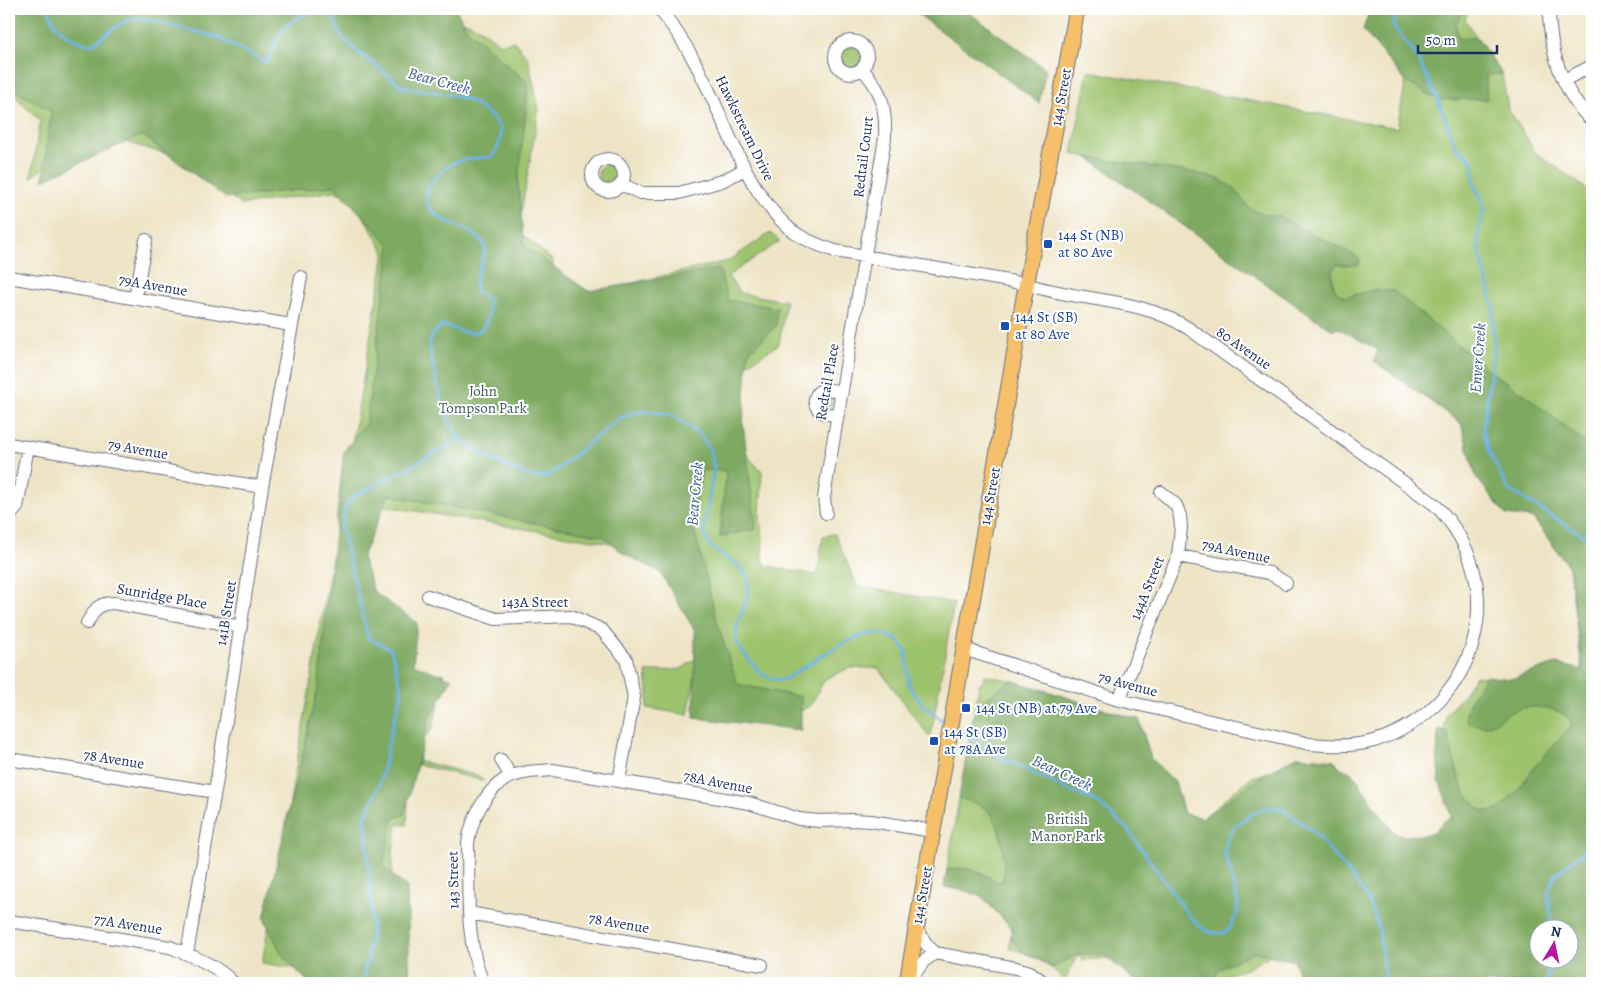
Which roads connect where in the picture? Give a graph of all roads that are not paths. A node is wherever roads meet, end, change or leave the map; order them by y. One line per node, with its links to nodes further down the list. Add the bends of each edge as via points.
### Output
1 (660, 9): 8 (street, Hawkstream Drive, via 691,54)
2 (1077, 9): 14 (main road, 144 Street)
3 (1549, 9): 6 (street, via 1551,34)
4 (1592, 66): 6 (street)
5 (862, 69): 11 (street, Redtail Court, via 870,76 882,98 886,120)
6 (1564, 80): 7 (street, via 1575,102)
7 (1592, 121)
8 (745, 169): 9 (street, via 722,181 679,193 640,193); 11 (street, Hawkstream Drive, via 762,198 790,229 835,251)
9 (621, 184)
10 (146, 240): 15 (street)
11 (865, 256): 14 (street, Hawkstream Drive); 17 (street, Redtail Place)
12 (9, 277): 15 (street, 79A Avenue)
13 (301, 277): 16 (street, 141B Street)
14 (1026, 284): 30 (main road, 144 Street); 32 (street, 80 Avenue, via 1136,306 1188,328 1419,492 1441,511 1464,542 1473,568 1478,617 1474,639 1450,689 1429,710 1403,728 1373,741 1331,746)
15 (135, 298): 16 (street, 79A Avenue)
16 (291, 325): 21 (street, 141B Street)
17 (842, 392): 18 (street, Redtail Place); 18 (street, via 820,391 814,401 820,411)
18 (838, 416): 23 (street, Redtail Place, via 824,498)
19 (9, 444): 20 (street, 79 Avenue)
20 (28, 447): 21 (street, 79 Avenue); 24 (street, via 18,507)
21 (262, 487): 29 (street, 141B Street)
22 (1161, 492): 25 (street, 144A Street, via 1176,504 1180,516)
23 (826, 513)
24 (9, 517)
25 (1178, 556): 26 (street, 79A Avenue, via 1269,573); 31 (street, 144A Street)
26 (1286, 583)
27 (428, 596): 36 (street, 143A Street, via 496,619 571,616 602,630 626,659 634,697)
28 (87, 623): 29 (street, Sunridge Place, via 98,606 114,603)
29 (241, 626): 38 (street, 141B Street)
30 (964, 649): 31 (street, 79 Avenue); 39 (main road, 144 Street)
31 (1119, 700): 32 (street, 79 Avenue)
32 (1288, 739)
33 (9, 758): 38 (street, 78 Avenue)
34 (501, 760): 35 (street)
35 (511, 776): 36 (street, 78A Avenue, via 553,770); 37 (street, 78A Avenue)
36 (620, 781): 39 (street, 78A Avenue, via 749,803 799,819 862,820)
37 (499, 784): 40 (street, 143 Street, via 479,809 470,831)
38 (215, 792): 44 (street, 141B Street)
39 (933, 831): 42 (main road, 144 Street)
40 (470, 913): 45 (street, 78 Avenue); 47 (street, 143 Street, via 475,960)
41 (9, 921): 44 (street, 77A Avenue, via 170,947)
42 (916, 928): 43 (street); 48 (main road, 144 Street)
43 (935, 953): 48 (street, via 922,962); 49 (street, via 1016,968)
44 (187, 954): 46 (street, 77A Avenue, via 213,967)
45 (762, 965)
46 (232, 983)
47 (483, 983)
48 (908, 983)
49 (1045, 983)

